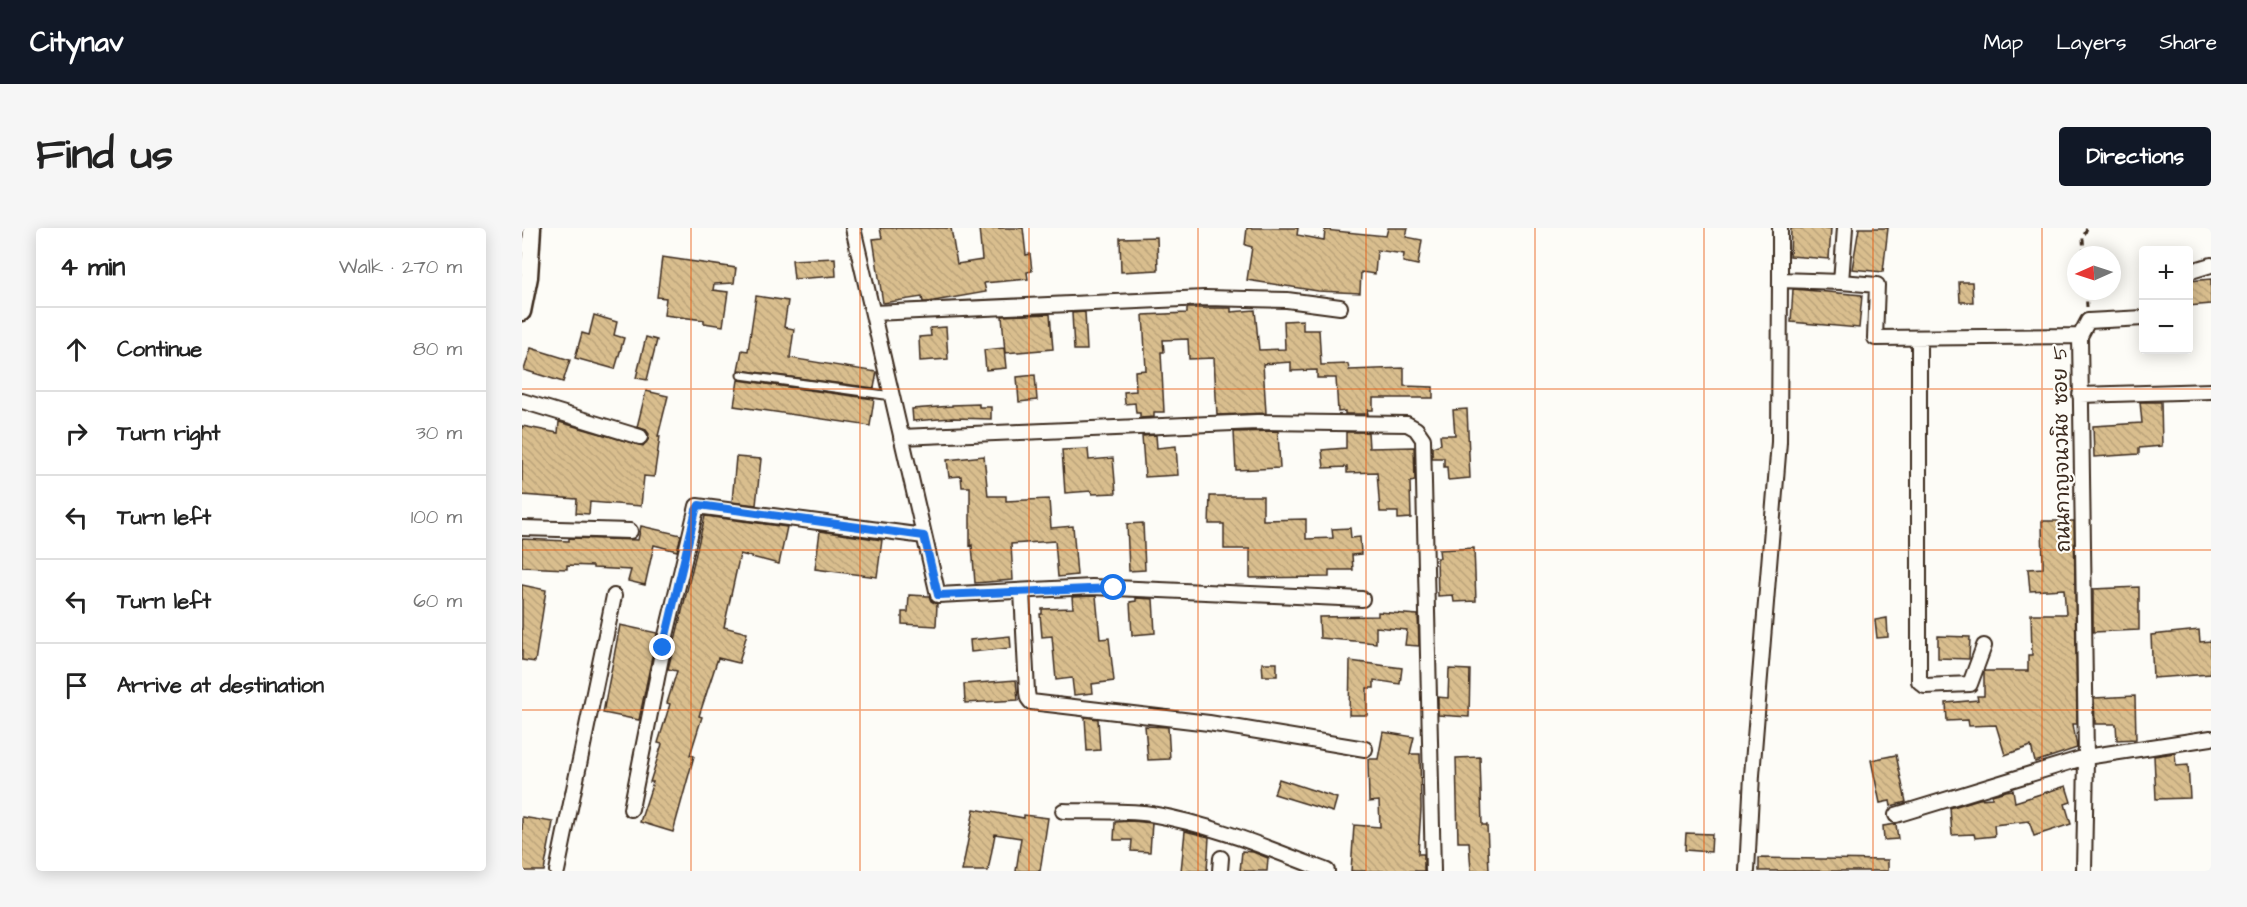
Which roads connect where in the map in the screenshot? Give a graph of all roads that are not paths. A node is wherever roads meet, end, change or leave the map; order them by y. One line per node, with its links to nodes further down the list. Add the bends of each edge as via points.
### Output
1 (532, 228): 10 (street)
2 (853, 228): 11 (street)
3 (1780, 228): 7 (street)
4 (1845, 228): 8 (street)
5 (2211, 265): 6 (street)
6 (2193, 270)
7 (1780, 280): 8 (street); 38 (street, via 1779,441)
8 (1840, 282): 14 (street, ถนนกาญจนวนิช ซอย 5, via 1877,285 1875,338)
9 (1340, 307): 11 (street, via 1287,300 1205,298)
10 (522, 312)
11 (873, 313): 18 (street)
12 (2139, 318): 13 (street, via 2088,321)
13 (2080, 336): 14 (street, ถนนกาญจนวนิช ซอย 5); 17 (street, ถนนกาญจนวนิช ซอย 5)
14 (1919, 338): 28 (street, via 1921,683 1970,684)
15 (741, 375): 18 (lane)
16 (2211, 391): 17 (street)
17 (2080, 395): 31 (street, ถนนกาญจนวนิช ซอย 5)
18 (892, 396): 21 (street)
19 (522, 401): 20 (street)
20 (640, 437)
21 (902, 437): 24 (street); 37 (street, via 1257,422 1407,424 1416,429 1423,440)
22 (522, 528): 23 (street)
23 (630, 531)
24 (924, 536): 25 (street, via 938,595); 32 (street, via 697,506)
25 (1022, 591): 27 (street, via 1114,588); 30 (street, via 1027,692 1031,702 1209,723)
26 (614, 596): 35 (street)
27 (1362, 598)
28 (1984, 646)
29 (2211, 738): 31 (street)
30 (1365, 749)
31 (2086, 757): 34 (street); 39 (street, ถนนกาญจนวนิช ซอย 5)
32 (631, 809)
33 (1063, 811): 36 (street, via 1149,814 1177,820)
34 (1896, 815)
35 (557, 871)
36 (1327, 871)
37 (1432, 871)
38 (1747, 871)
39 (2084, 871)

